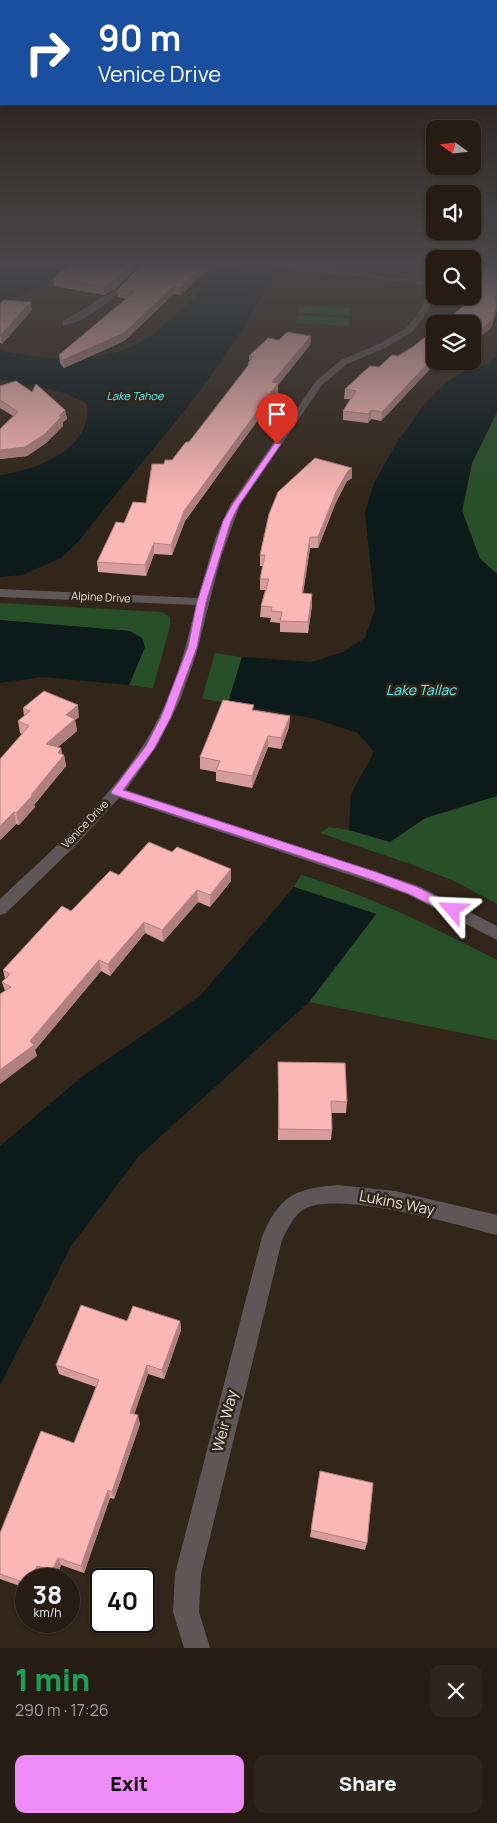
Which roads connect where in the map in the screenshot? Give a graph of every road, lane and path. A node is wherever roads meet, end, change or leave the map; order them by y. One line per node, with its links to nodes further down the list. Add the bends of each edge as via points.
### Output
1 (389, 342): 3 (street, Venice Drive, via 344,362 319,384 227,521)
2 (0, 593): 3 (street, Alpine Drive)
3 (202, 602): 4 (street, Venice Drive, via 192,647 166,717 150,747)
4 (116, 792): 5 (street, Venice Drive); 6 (street, via 413,890)
5 (0, 908)
6 (497, 934)
7 (297, 1202): 8 (street, Lukins Way, via 317,1196 349,1194); 9 (street, Weir Way, via 272,1237 195,1540 188,1574 186,1612)
8 (497, 1225)
9 (197, 1648)

